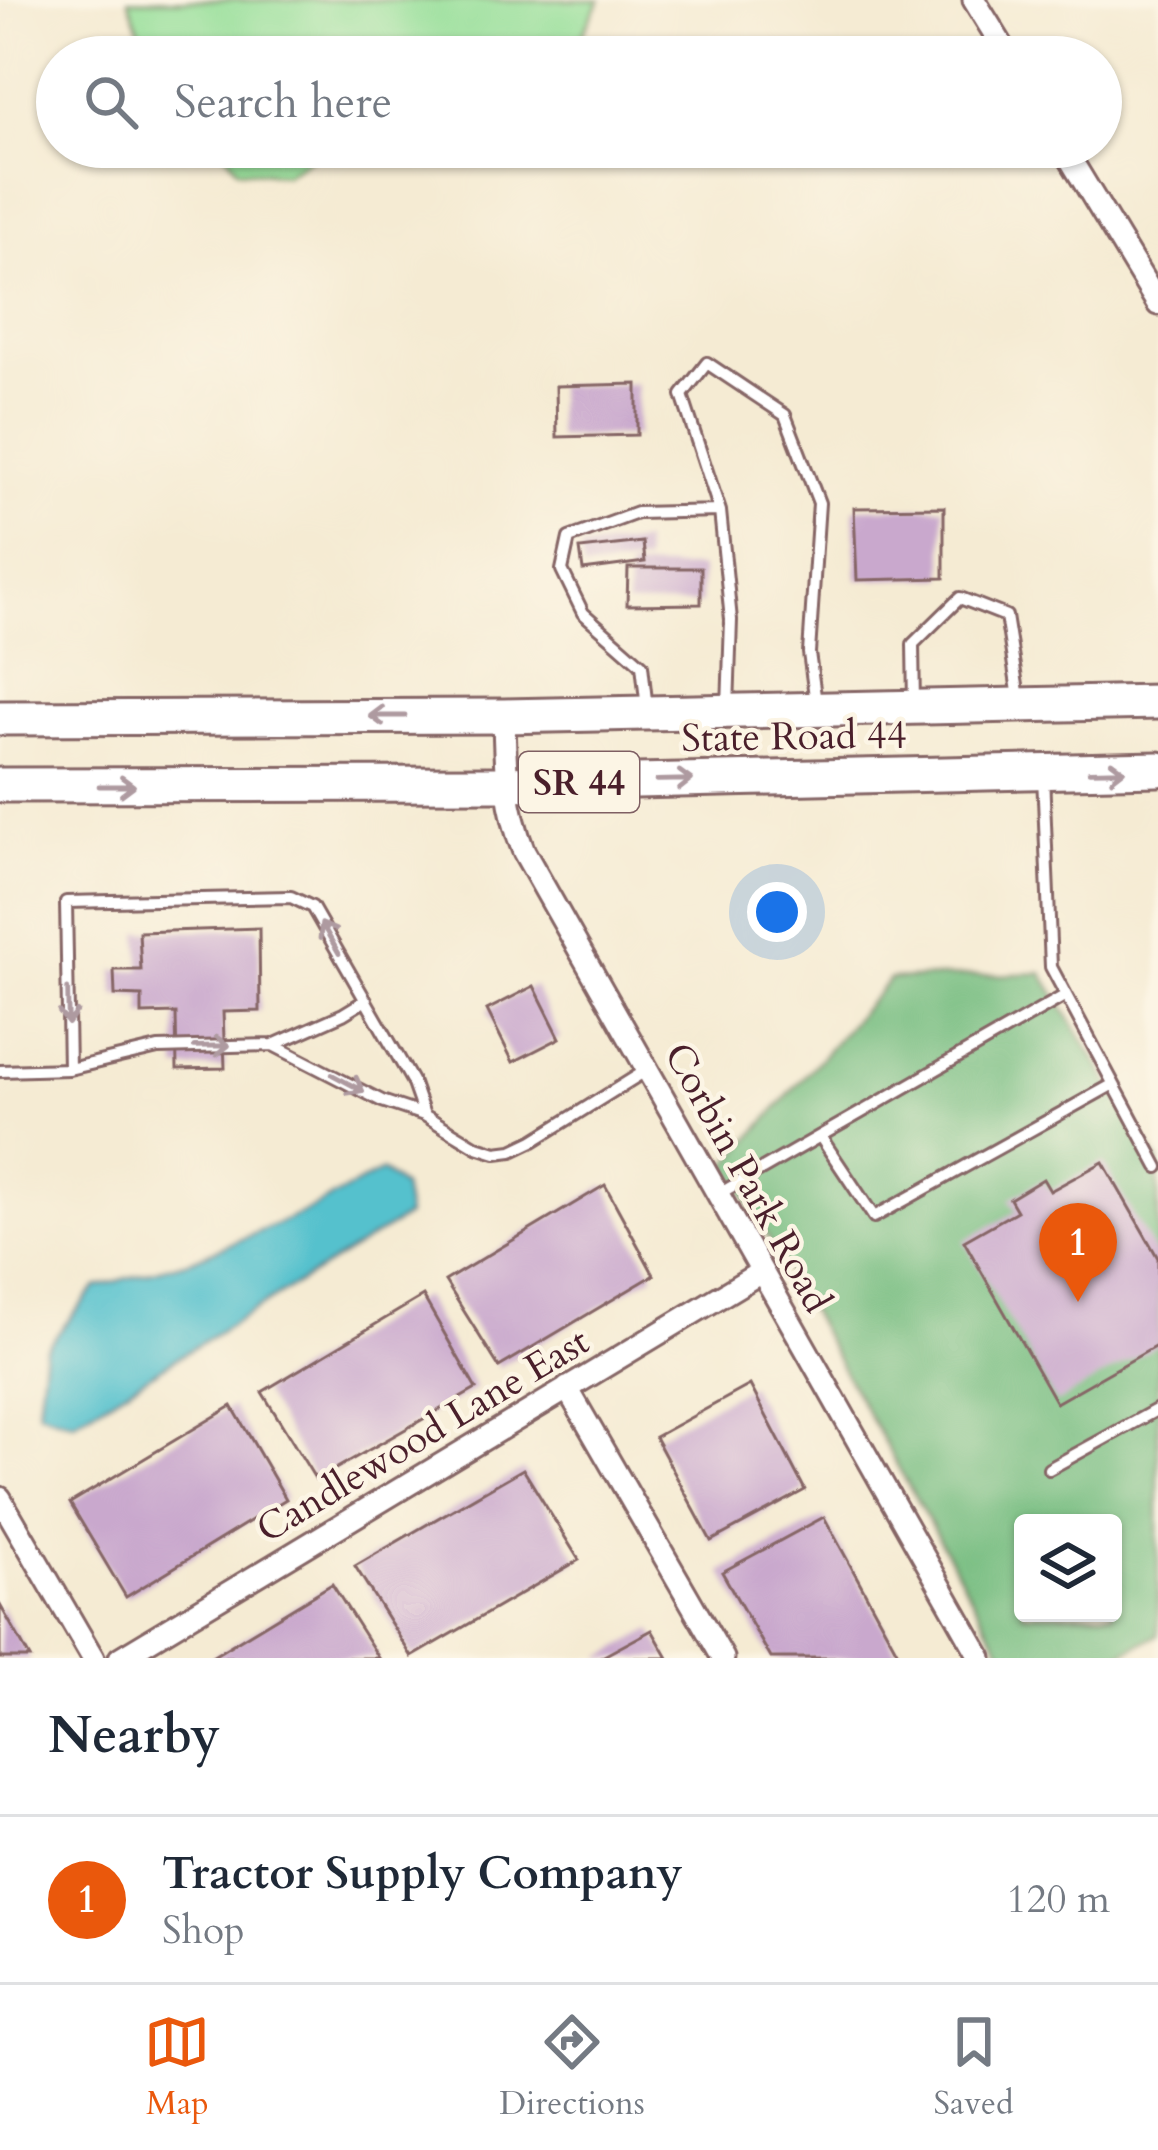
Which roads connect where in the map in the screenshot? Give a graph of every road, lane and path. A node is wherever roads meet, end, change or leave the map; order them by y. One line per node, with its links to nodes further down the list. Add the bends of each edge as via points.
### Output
1 (974, 0): 2 (street)
2 (996, 36)
3 (1076, 168): 4 (street)
4 (1158, 304)
5 (720, 511): 9 (lane, via 682,395 707,363 785,415 819,503 809,653); 10 (lane, via 731,620); 11 (lane, via 637,513 569,538 562,570 583,613 642,665)
6 (1158, 702): 7 (main road, State Road 44 / SR 44)
7 (1020, 705): 8 (main road, State Road 44 / SR 44); 8 (lane, via 1006,616 960,598 913,644)
8 (914, 707): 9 (main road, State Road 44 / SR 44)
9 (817, 709): 10 (main road, State Road 44 / SR 44)
10 (728, 711): 11 (main road, State Road 44 / SR 44)
11 (648, 712): 12 (main road, State Road 44 / SR 44)
12 (504, 716): 13 (main road, State Road 44 / SR 44, one-way to 13); 16 (street, Corbin Park Road)
13 (0, 718)
14 (1158, 770): 15 (main road, State Road 44 / SR 44, one-way to 14)
15 (1043, 772): 16 (main road, State Road 44 / SR 44, one-way to 15); 18 (lane, via 1051,967)
16 (505, 784): 17 (main road, State Road 44 / SR 44, one-way to 16); 22 (street, Corbin Park Road, via 524,852)
17 (0, 785)
18 (1066, 995): 24 (lane); 26 (lane)
19 (366, 1000): 20 (lane); 21 (lane, one-way to 21, via 302,900 66,902); 25 (lane)
20 (273, 1045): 21 (lane, one-way to 20, via 158,1048); 25 (lane, one-way to 25)
21 (69, 1069): 23 (lane)
22 (647, 1070): 25 (lane, via 512,1151 477,1147); 28 (street, Corbin Park Road)
23 (0, 1071)
24 (1112, 1085): 26 (lane, via 874,1216); 27 (lane)
25 (424, 1115)
26 (820, 1136): 28 (lane)
27 (1158, 1167)
28 (717, 1195): 29 (street, Corbin Park Road)
29 (761, 1272): 30 (street, Candlewood Lane East); 37 (street, Corbin Park Road)
30 (567, 1388): 35 (street, Candlewood Lane East); 36 (street)
31 (1158, 1409): 32 (lane)
32 (1049, 1469)
33 (0, 1498): 34 (street)
34 (93, 1658)
35 (120, 1658)
36 (723, 1658)
37 (982, 1658)

